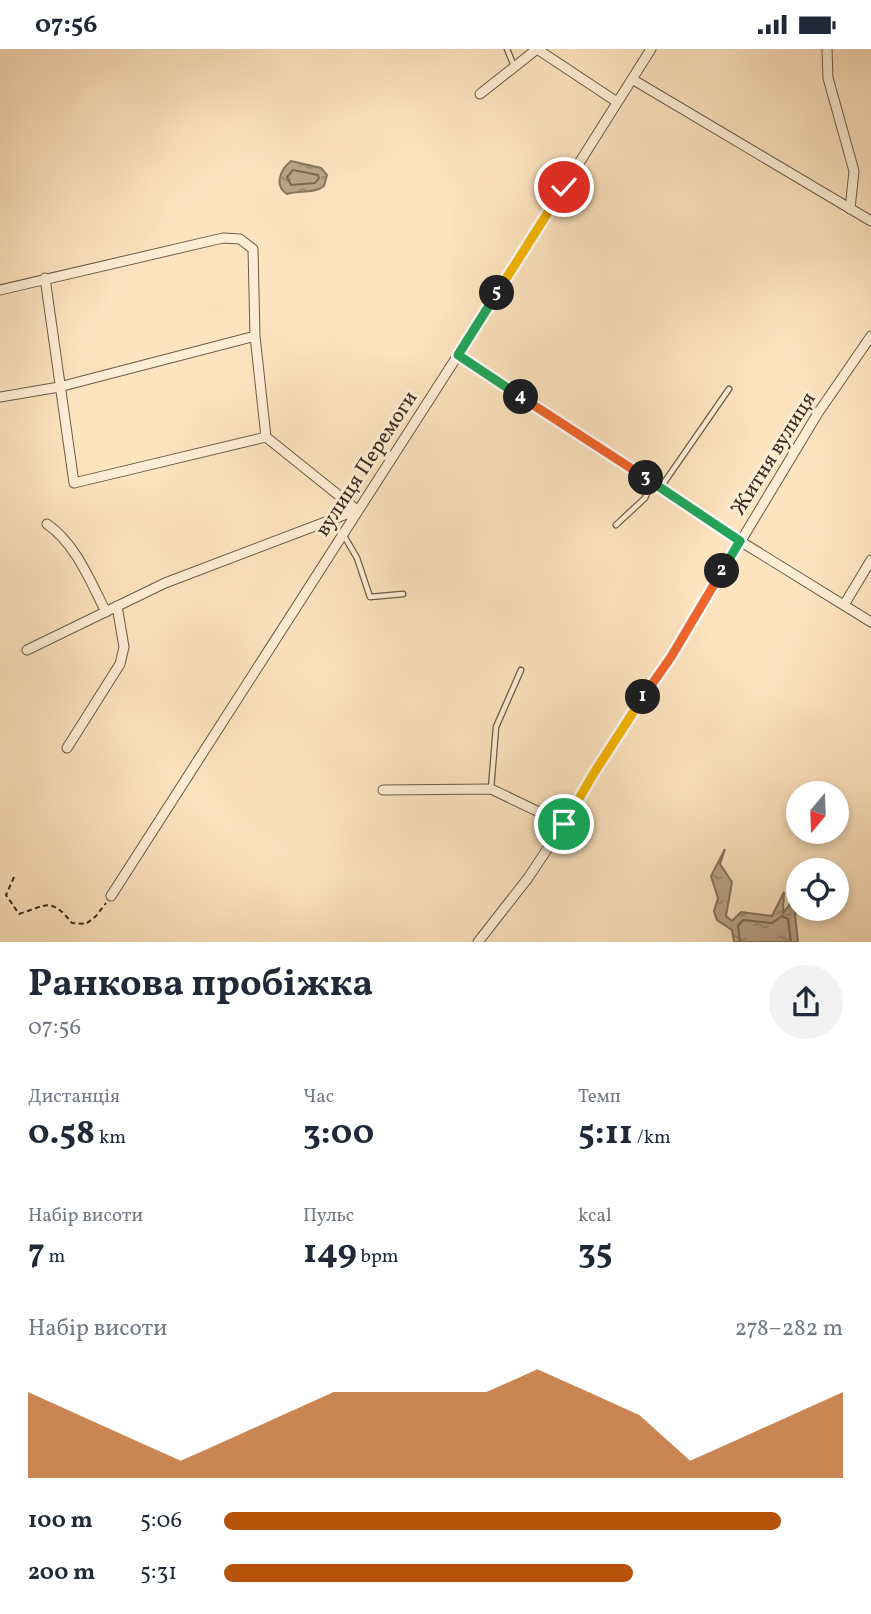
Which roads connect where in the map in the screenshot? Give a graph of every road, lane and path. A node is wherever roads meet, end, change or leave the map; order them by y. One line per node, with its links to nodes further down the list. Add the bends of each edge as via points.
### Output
1 (507, 49): 5 (lane)
2 (537, 49): 5 (street); 8 (street)
3 (651, 49): 6 (street, вулиця Перемоги)
4 (827, 49): 9 (street, via 828,78 854,171)
5 (513, 66): 7 (street)
6 (632, 79): 8 (street, вулиця Перемоги); 9 (street)
7 (480, 94)
8 (617, 102): 15 (street, вулиця Перемоги)
9 (849, 209): 10 (street)
10 (871, 222)
11 (45, 278): 12 (street); 13 (street, via 223,238 240,239 253,249); 16 (street)
12 (0, 290)
13 (255, 336): 16 (street); 19 (street)
14 (871, 336): 26 (street, Житня вулиця)
15 (458, 355): 20 (street); 22 (street, вулиця Перемоги)
16 (59, 387): 18 (street); 19 (street, via 74,482)
17 (729, 389): 21 (lane)
18 (0, 397)
19 (266, 437): 22 (street)
20 (652, 482): 21 (street); 24 (lane, via 645,498)
21 (661, 488): 26 (street)
22 (357, 510): 25 (street, вулиця Перемоги); 30 (street, via 165,583)
23 (47, 524): 31 (street, via 74,552)
24 (616, 525)
25 (343, 533): 28 (lane, via 370,597); 40 (street, вулиця Перемоги)
26 (740, 541): 29 (street); 38 (street, Житня вулиця)
27 (871, 560): 29 (street)
28 (403, 594)
29 (844, 605): 32 (street)
30 (117, 606): 31 (street); 35 (street, via 124,647 120,664)
31 (106, 611): 33 (street)
32 (871, 622)
33 (27, 650)
34 (521, 670): 36 (lane, via 496,727)
35 (67, 748)
36 (491, 789): 37 (street); 38 (street)
37 (383, 790)
38 (564, 824): 41 (street, Житня вулиця)
39 (14, 877): 40 (path, via 6,895 19,914 49,904 60,908 72,923 86,924)
40 (111, 896)
41 (478, 942)

